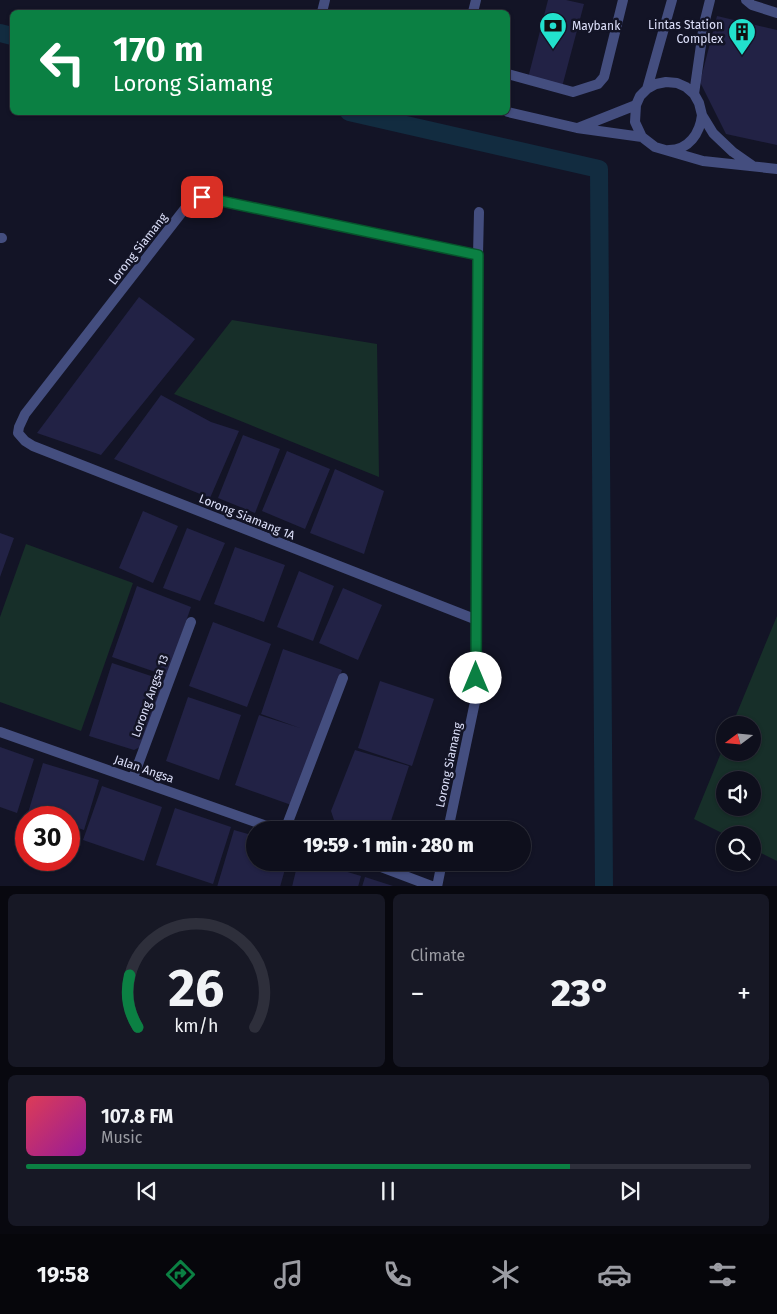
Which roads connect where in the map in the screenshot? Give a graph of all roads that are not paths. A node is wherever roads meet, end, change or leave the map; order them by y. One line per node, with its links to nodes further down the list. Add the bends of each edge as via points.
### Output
1 (623, 0): 6 (street, via 604,77 598,84 573,92)
2 (672, 0): 7 (street)
3 (710, 0): 8 (street)
4 (746, 0): 5 (street)
5 (777, 13)
6 (510, 75)
7 (647, 89): 8 (street, via 656,84 676,83); 9 (street)
8 (694, 94): 11 (street)
9 (636, 105): 12 (street); 13 (street, via 635,122)
10 (510, 112): 12 (street)
11 (702, 115): 14 (street, via 697,134 691,141 683,147); 15 (street, via 713,133)
12 (577, 128): 13 (street)
13 (642, 137): 14 (street)
14 (664, 150): 15 (street, via 703,161)
15 (753, 166): 16 (street)
16 (777, 169)
17 (479, 212): 18 (street, Lorong Siamang)
18 (478, 255): 19 (street, Lorong Siamang, via 202,197 190,202 25,414); 20 (street, Lorong Siamang)
19 (19, 426): 20 (street, Lorong Siamang 1A, via 18,433 33,446)
20 (477, 620): 27 (street, Lorong Siamang, via 476,697)
21 (191, 622): 24 (street, Lorong Angsa 13)
22 (343, 678): 26 (street)
23 (0, 732): 24 (street, Jalan Angsa)
24 (133, 778): 25 (street, Jalan Angsa)
25 (253, 821)
26 (288, 821)
27 (450, 821)
28 (393, 871): 30 (street)
29 (439, 871): 30 (street)
30 (435, 886)

